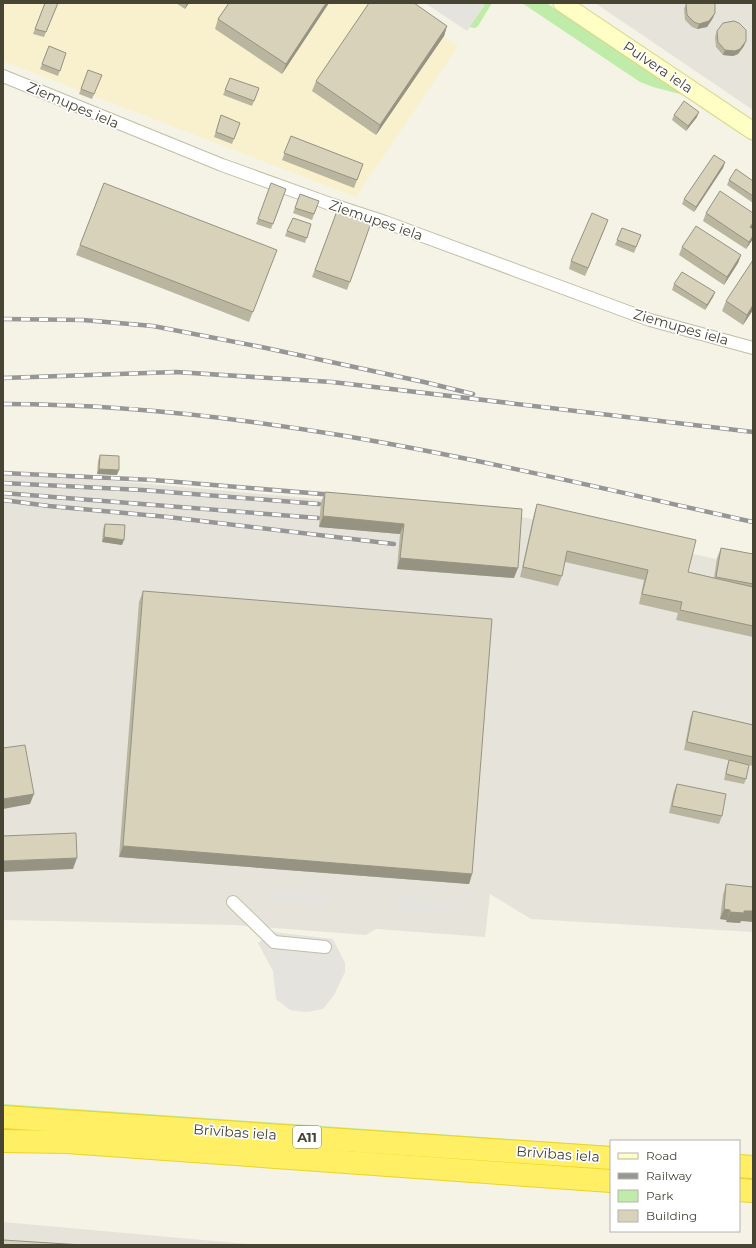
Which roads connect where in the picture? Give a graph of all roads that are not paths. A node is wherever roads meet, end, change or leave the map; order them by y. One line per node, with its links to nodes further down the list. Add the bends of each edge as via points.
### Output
1 (562, 3): 3 (main road, Pulvera iela)
2 (3, 76): 4 (street, Ziemupes iela, via 237,170 650,320)
3 (753, 131)
4 (753, 348)
5 (233, 902): 6 (street, via 274,942)
6 (325, 947)
7 (3, 1117): 9 (highway, Brīvības iela / A11)
8 (3, 1141): 12 (highway, Brīvības iela / A11, via 75,1143)
9 (610, 1158)
10 (740, 1166): 11 (highway)
11 (753, 1167)
12 (610, 1181)
13 (740, 1190): 14 (highway)
14 (753, 1191)

